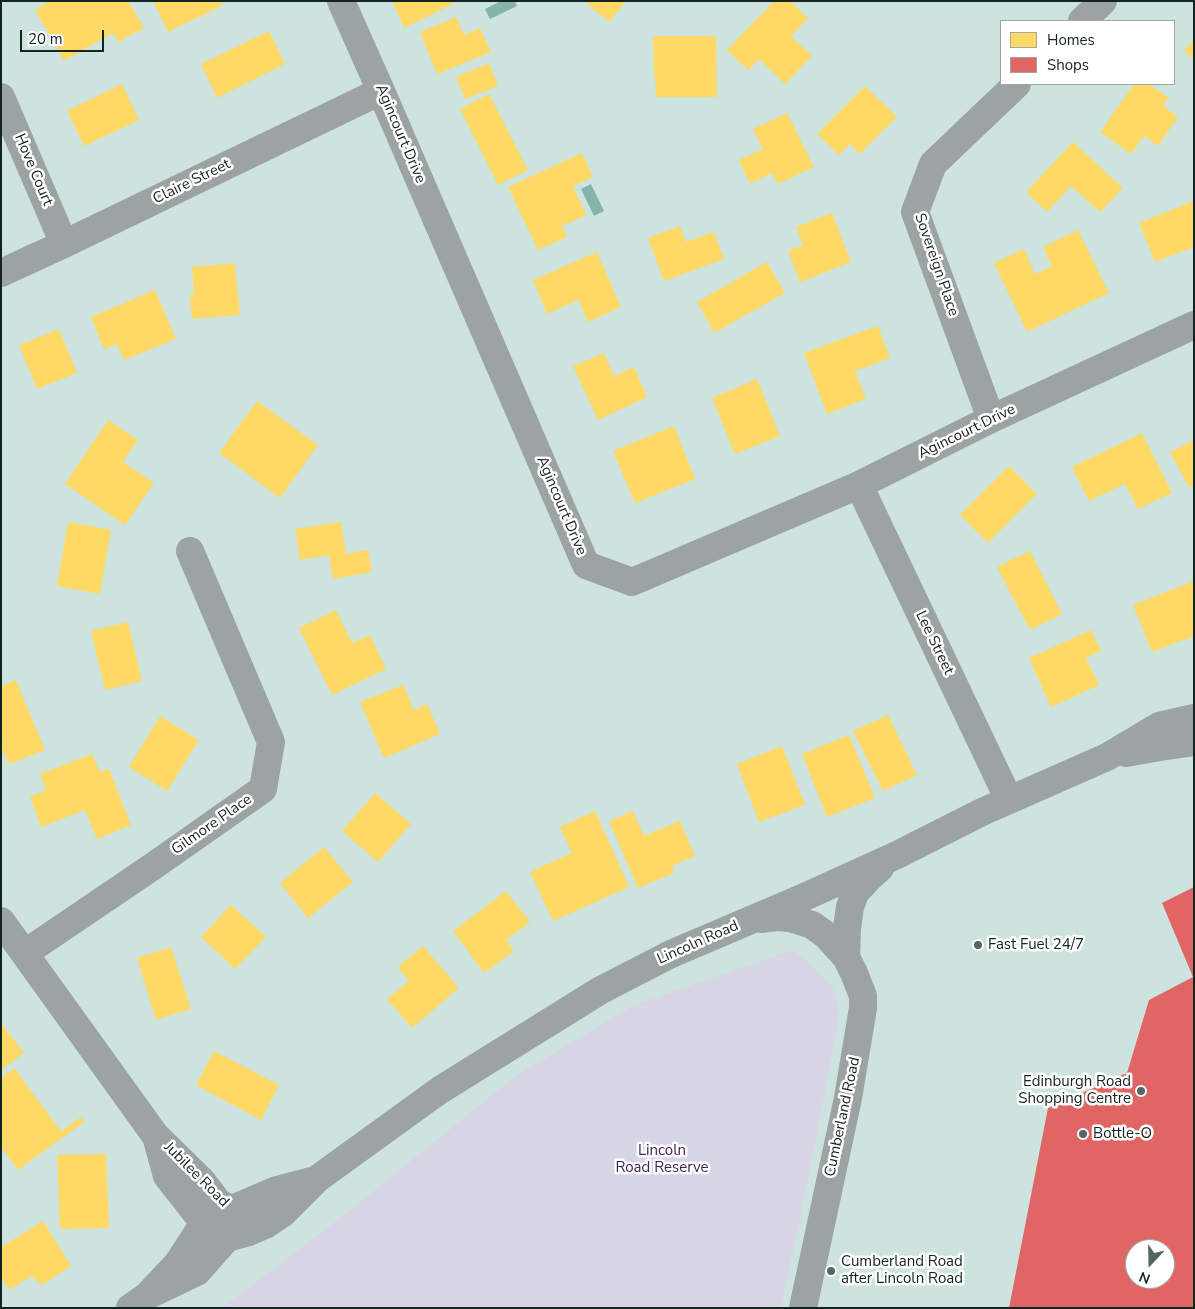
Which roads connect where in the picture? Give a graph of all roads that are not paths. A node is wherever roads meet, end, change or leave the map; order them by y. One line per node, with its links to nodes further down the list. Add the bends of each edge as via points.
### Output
1 (341, 1): 5 (street, Agincourt Drive)
2 (1103, 1): 3 (street)
3 (1083, 20)
4 (1016, 85): 10 (street, Sovereign Place, via 933,164 915,212)
5 (381, 91): 7 (street, Claire Street); 11 (street, Agincourt Drive, via 586,565 632,582)
6 (1, 97): 7 (street, Hove Court)
7 (64, 244): 8 (street, Claire Street)
8 (1, 273)
9 (1194, 325): 10 (street, Agincourt Drive)
10 (991, 419): 11 (street, Agincourt Drive)
11 (859, 485): 16 (street, Lee Street)
12 (190, 551): 22 (street, Gilmore Place, via 271,742 263,790)
13 (1194, 718): 15 (street, Lincoln Road, via 1159,726)
14 (1194, 742): 15 (street, Lincoln Road)
15 (1107, 757): 16 (street, Lincoln Road)
16 (1009, 800): 17 (street, Lincoln Road)
17 (897, 855): 18 (street, Lincoln Road, via 847,877); 21 (street, via 855,893)
18 (811, 898): 20 (street, Lincoln Road); 21 (street)
19 (1, 921): 22 (street, Jubilee Road)
20 (746, 921): 21 (street, via 790,918); 24 (street, Lincoln Road, via 601,990 440,1090)
21 (837, 932): 29 (street, Cumberland Road, via 863,996 863,1008 848,1098)
22 (25, 953): 23 (street, Jubilee Road)
23 (155, 1135): 25 (street, Jubilee Road, via 218,1201); 26 (street, Jubilee Road, via 167,1176)
24 (317, 1179): 25 (street, Lincoln Road); 27 (street, Lincoln Road, via 283,1213 265,1225)
25 (231, 1208): 26 (street, Lincoln Road); 27 (street, Jubilee Road)
26 (204, 1223): 27 (street, Jubilee Road); 28 (street, Lincoln Road, via 178,1263)
27 (227, 1238): 28 (street, Lincoln Road, via 197,1272)
28 (138, 1302)
29 (803, 1308)

